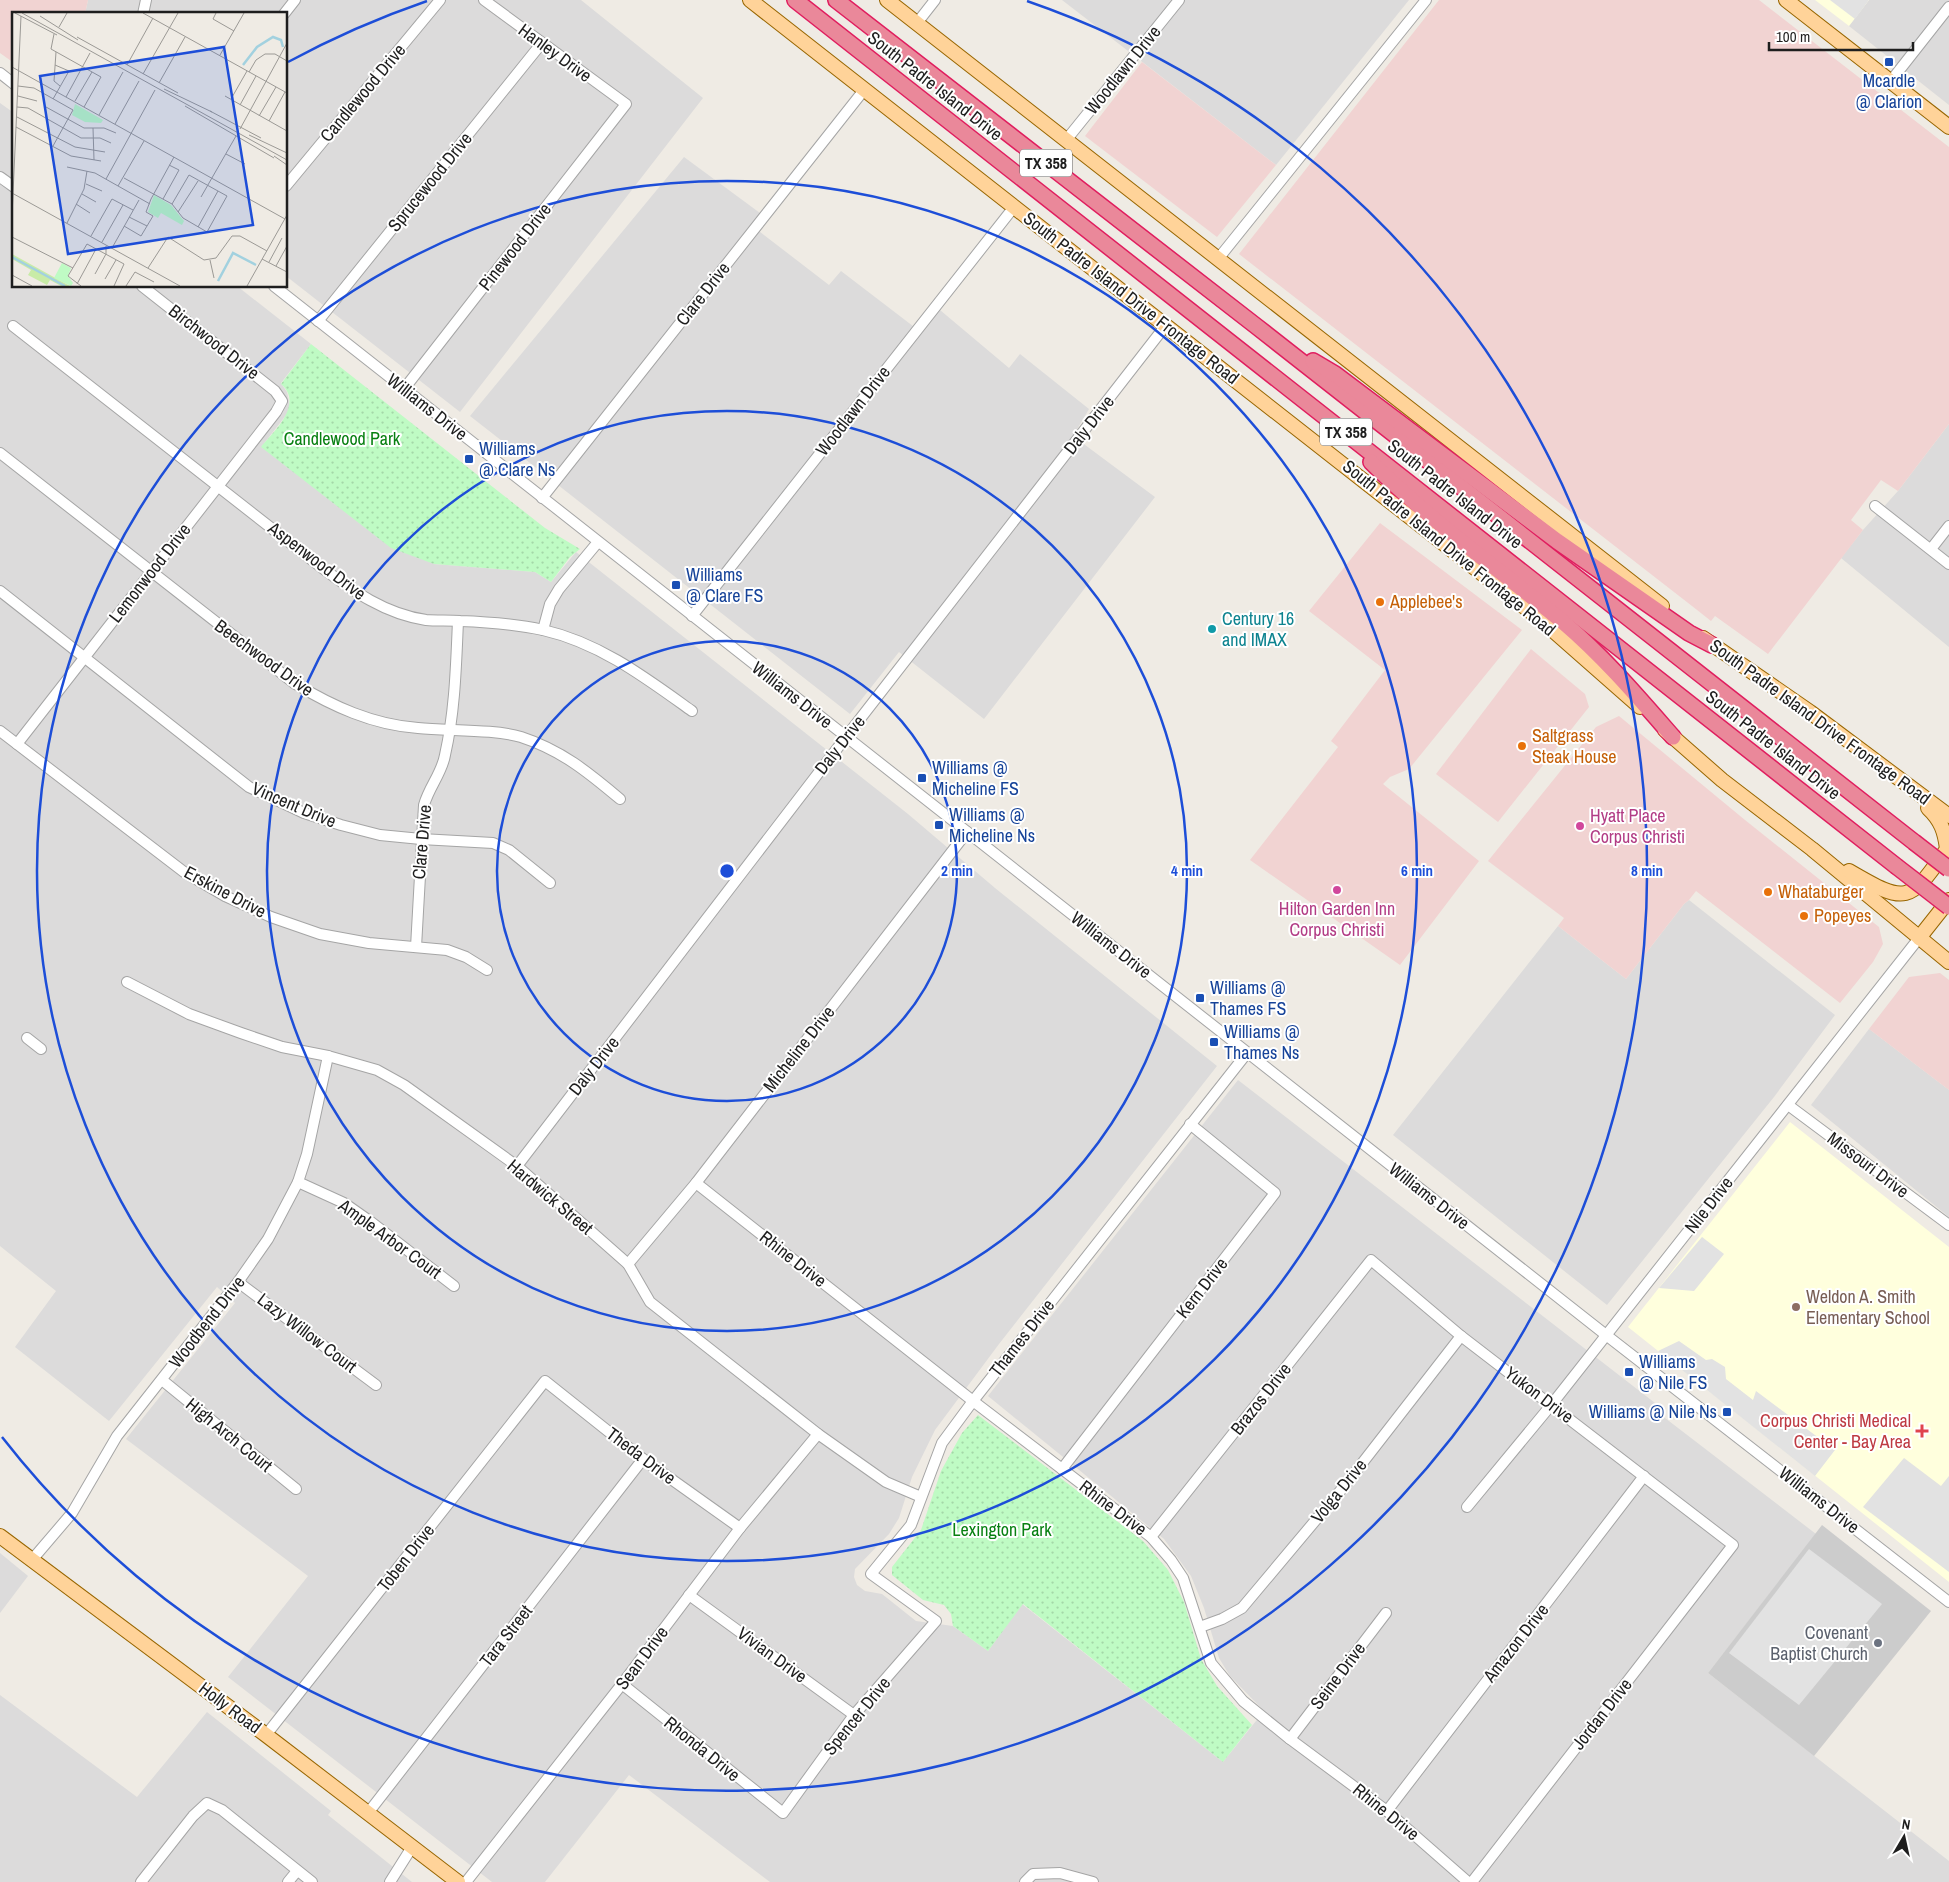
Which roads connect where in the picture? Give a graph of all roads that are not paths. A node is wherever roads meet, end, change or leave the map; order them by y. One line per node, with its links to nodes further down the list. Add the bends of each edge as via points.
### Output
1 (295, 0): 13 (street)
2 (440, 0): 24 (street, Candlewood Drive)
3 (484, 0): 15 (street, Hanley Drive)
4 (750, 0): 19 (main road, South Padre Island Drive Frontage Road)
5 (795, 0): 36 (highway, South Padre Island Drive / TX 358)
6 (836, 0): 33 (highway, South Padre Island Drive / TX 358)
7 (887, 0): 14 (main road, South Padre Island Drive Frontage Road)
8 (935, 0): 14 (street)
9 (1179, 0): 22 (street, Woodlawn Drive)
10 (1426, 0): 27 (street)
11 (1786, 0): 18 (main road)
12 (1949, 7): 18 (street)
13 (286, 12)
14 (917, 23): 22 (main road, South Padre Island Drive Frontage Road)
15 (541, 44): 20 (street, Hanley Drive); 30 (street, Sprucewood Drive)
16 (0, 73): 17 (street)
17 (12, 82)
18 (1890, 82): 21 (main road)
19 (864, 90): 26 (main road, South Padre Island Drive Frontage Road); 39 (street, Clare Drive)
20 (626, 104): 34 (street, Pinewood Drive)
21 (1949, 127)
22 (1067, 140): 27 (main road, South Padre Island Drive Frontage Road)
23 (0, 177): 25 (street)
24 (288, 184)
25 (12, 186)
26 (1014, 206): 31 (main road, South Padre Island Drive Frontage Road); 47 (street, Woodlawn Drive)
27 (1218, 259): 50 (main road, South Padre Island Drive Frontage Road)
28 (145, 288): 35 (street, Birchwood Drive, via 275,391)
29 (277, 288): 30 (street, Williams Drive)
30 (318, 321): 34 (street, Williams Drive)
31 (1166, 325): 55 (street, Daly Drive); 56 (main road, South Padre Island Drive Frontage Road, via 1540,619)
32 (13, 326): 38 (street, Aspenwood Drive)
33 (1256, 326): 50 (highway, via 1335,374 1557,541 1689,633); 64 (highway, South Padre Island Drive / TX 358, bridge)
34 (404, 389): 39 (street, Williams Drive)
35 (282, 401): 38 (street, Lemonwood Drive)
36 (1316, 409): 56 (highway, via 1385,477 1602,657); 67 (highway, South Padre Island Drive / TX 358, bridge)
37 (0, 453): 45 (street, Beechwood Drive)
38 (218, 486): 45 (street, Lemonwood Drive); 48 (street, Aspenwood Drive, via 370,601 426,620)
39 (542, 498): 42 (street, Williams Drive)
40 (1874, 506): 43 (street)
41 (1949, 526): 43 (street)
42 (598, 542): 47 (street, Williams Drive); 49 (street, via 559,589 550,604)
43 (1931, 549): 44 (street)
44 (1949, 564)
45 (152, 572): 51 (street, Lemonwood Drive); 53 (street, Beechwood Drive, via 294,684 324,701 385,724)
46 (0, 591): 51 (street, Vincent Drive)
47 (692, 616): 55 (street, Williams Drive)
48 (458, 621): 49 (street, Aspenwood Drive, via 501,623); 53 (street, Clare Drive, via 454,701)
49 (543, 630): 52 (street, Aspenwood Drive, via 599,650)
50 (1712, 645): 58 (main road, South Padre Island Drive Frontage Road)
51 (84, 657): 57 (street, Lemonwood Drive); 62 (street, Vincent Drive, via 249,787 304,813 341,825 380,835)
52 (692, 711)
53 (449, 730): 59 (street, Beechwood Drive, via 518,736 553,750 583,768); 62 (street, Clare Drive, via 445,757 424,804)
54 (0, 731): 57 (street, Erskine Drive)
55 (846, 737): 61 (street, Williams Drive); 79 (street, Daly Drive)
56 (1673, 737): 63 (main road, South Padre Island Drive Frontage Road)
57 (16, 744): 69 (street, Erskine Drive, via 184,872 225,896 320,934)
58 (1889, 770): 60 (main road, South Padre Island Drive Frontage Road); 63 (main road, via 1937,816 1945,833 1947,849 1915,890 1907,894 1879,888)
59 (620, 799)
60 (1949, 816)
61 (967, 832): 75 (street, Williams Drive); 81 (street, Micheline Drive)
62 (421, 839): 65 (street, Vincent Drive, via 493,843 509,850); 69 (street, Clare Drive)
63 (1812, 849): 68 (main road, South Padre Island Drive Frontage Road)
64 (1949, 869)
65 (550, 883)
66 (1949, 900): 68 (main road, Nile Drive)
67 (1949, 907)
68 (1919, 938): 70 (main road, South Padre Island Drive Frontage Road); 77 (street, Nile Drive)
69 (416, 947): 71 (street, Erskine Drive, via 447,950)
70 (1949, 962)
71 (487, 970)
72 (127, 982): 76 (street, Hardwick Street, via 189,1014 282,1047)
73 (27, 1038): 74 (street)
74 (41, 1049)
75 (1247, 1053): 78 (street, Thames Drive); 88 (street, Williams Drive)
76 (328, 1056): 79 (street, Hardwick Street, via 377,1070 398,1081); 80 (street, Woodbend Drive, via 315,1124)
77 (1788, 1105): 82 (street, Missouri Drive); 88 (street, Nile Drive)
78 (1190, 1124): 92 (street, Thames Drive); 96 (street, Kern Drive, via 1275,1194)
79 (517, 1166): 84 (street, Hardwick Street)
80 (298, 1182): 85 (street, Woodbend Drive, via 268,1239); 86 (street, Ample Arbor Court, via 344,1204 372,1222)
81 (696, 1183): 84 (street, Micheline Drive); 92 (street, Rhine Drive)
82 (1949, 1225)
83 (1371, 1260): 87 (street, Yukon Drive); 103 (street, Brazos Drive)
84 (628, 1264): 94 (street, Hardwick Street, via 650,1302)
85 (238, 1282): 89 (street, Woodbend Drive); 91 (street, Lazy Willow Court)
86 (454, 1286)
87 (1461, 1336): 93 (street, Yukon Drive); 110 (street, Volga Drive, via 1346,1484 1242,1608)
88 (1606, 1336): 93 (street, Nile Drive); 107 (street, Williams Drive)
89 (162, 1380): 98 (street, High Arch Court); 105 (street, Woodbend Drive, via 117,1436 72,1513)
90 (546, 1381): 95 (street, Theda Drive); 113 (street, Toben Drive)
91 (376, 1385)
92 (973, 1401): 96 (street, Rhine Drive); 99 (street, Thames Drive, via 942,1443)
93 (1552, 1404): 97 (street, Yukon Drive); 100 (street, Nile Drive)
94 (818, 1434): 99 (street, Hardwick Street, via 886,1482); 101 (street, Sean Drive)
95 (643, 1460): 101 (street, Theda Drive); 116 (street, Tara Street)
96 (1062, 1469): 103 (street, Rhine Drive)
97 (1644, 1476): 104 (street, Yukon Drive); 115 (street, Amazon Drive)
98 (296, 1489)
99 (921, 1497): 109 (street, Thames Drive, via 911,1525 871,1574)
100 (1467, 1508)
101 (740, 1528): 106 (street, Sean Drive)
102 (0, 1536): 105 (main road, Holly Road)
103 (1152, 1537): 110 (street, Rhine Drive, via 1183,1578)
104 (1733, 1545): 128 (street, Jordan Drive)
105 (31, 1561): 113 (main road, Holly Road)
106 (689, 1594): 111 (street, Sean Drive); 112 (street, Vivian Drive)
107 (1949, 1602)
108 (1386, 1613): 114 (street, Seine Drive)
109 (936, 1621): 112 (street, Spencer Drive)
110 (1200, 1627): 114 (street, Rhine Drive, via 1211,1662 1243,1701)
111 (622, 1684): 117 (street, Rhonda Drive); 125 (street, Sean Drive)
112 (854, 1715): 117 (street, Spencer Drive)
113 (266, 1735): 116 (main road, Holly Road)
114 (1290, 1739): 115 (street, Rhine Drive)
115 (1387, 1811): 128 (street, Rhine Drive)
116 (368, 1813): 118 (main road, Holly Road)
117 (782, 1813)
118 (412, 1847): 123 (street); 124 (main road, Holly Road)
119 (297, 1871): 120 (street, via 222,1810 207,1803); 121 (street); 122 (street)
120 (141, 1882)
121 (288, 1882)
122 (312, 1882)
123 (390, 1882)
124 (458, 1882)
125 (466, 1882)
126 (1025, 1882): 127 (street, via 1033,1874 1060,1872)
127 (1093, 1882)
128 (1470, 1882)

